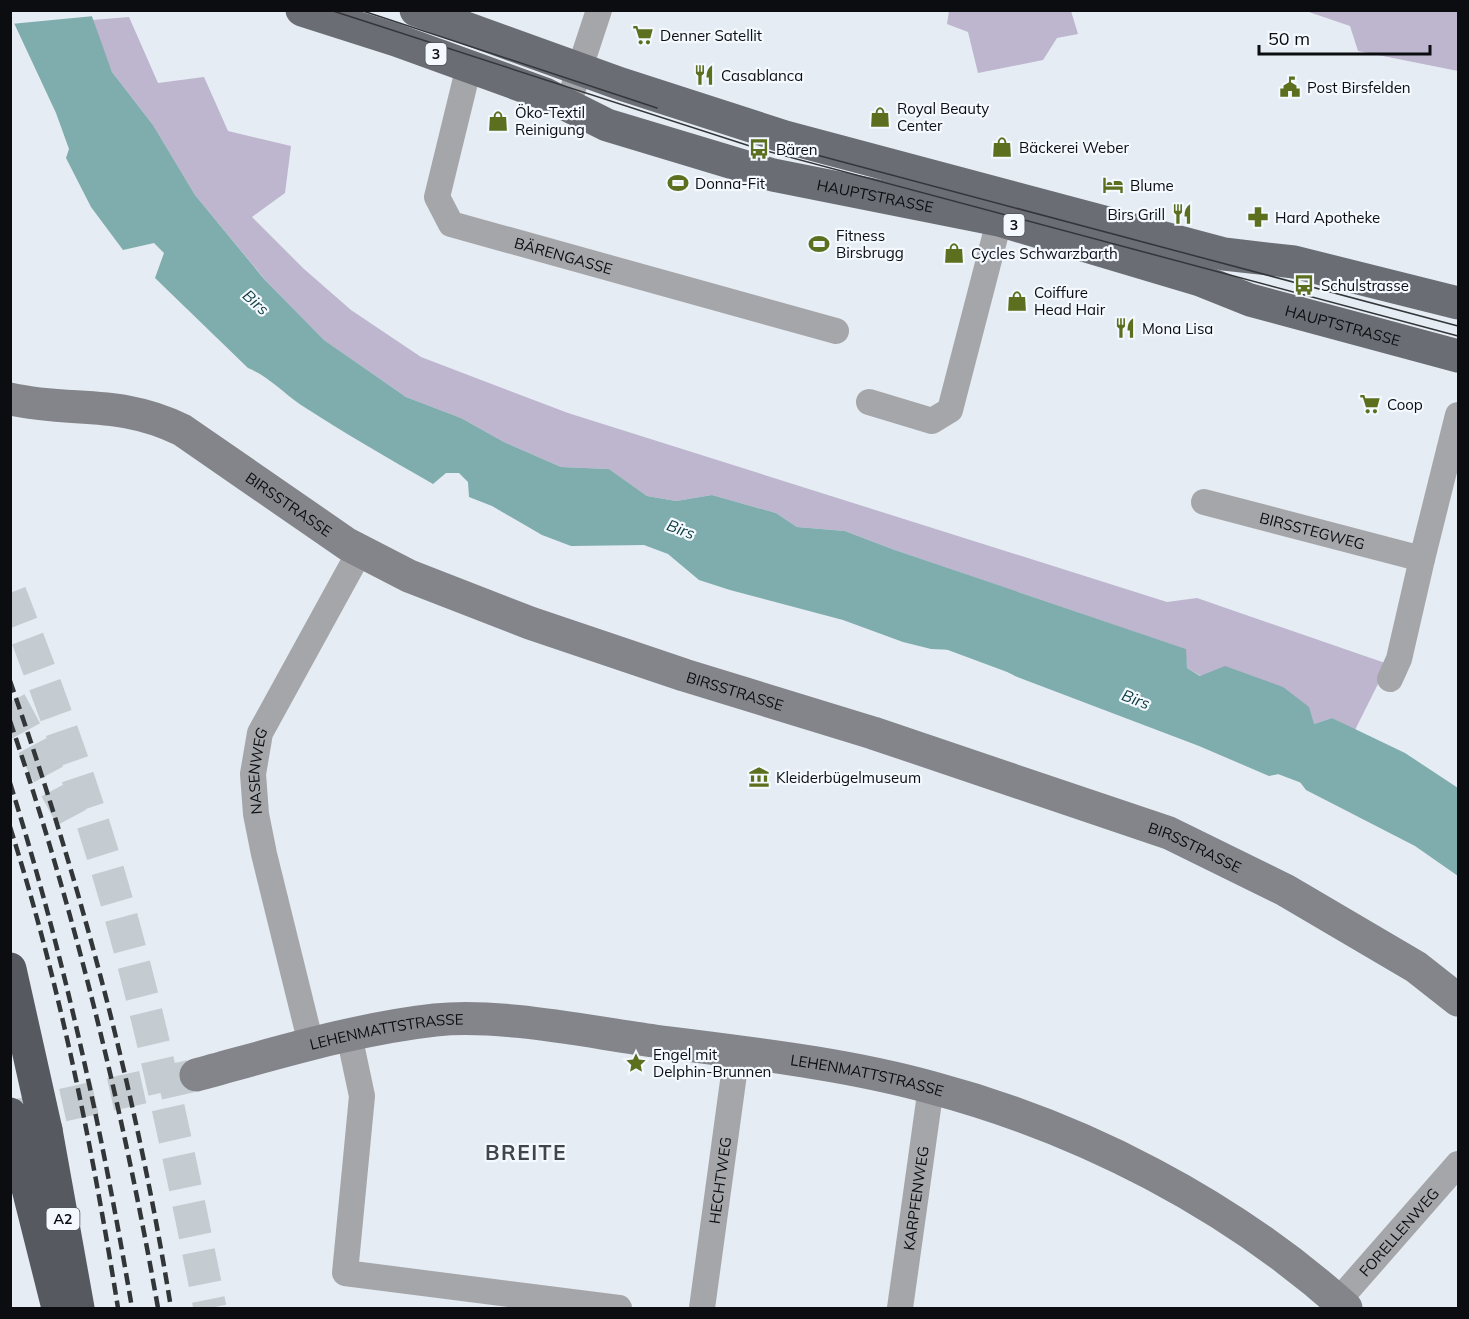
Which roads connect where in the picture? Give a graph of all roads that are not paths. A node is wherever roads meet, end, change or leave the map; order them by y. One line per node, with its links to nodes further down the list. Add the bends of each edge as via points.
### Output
1 (302, 10): 4 (main road, HAUPTSTRASSE / 3)
2 (416, 10): 5 (main road, HAUPTSTRASSE / 3)
3 (599, 10): 5 (street)
4 (470, 66): 6 (main road, HAUPTSTRASSE / 3); 9 (street, BÄRENGASSE, via 436,197 451,224)
5 (579, 68): 6 (street); 7 (main road, HAUPTSTRASSE / 3)
6 (568, 104): 7 (main road, HAUPTSTRASSE / 3, via 607,125 773,175)
7 (1002, 208): 8 (main road, HAUPTSTRASSE / 3, via 1230,256 1294,262); 10 (main road, HAUPTSTRASSE / 3, via 1250,300); 12 (street, via 950,410 932,421)
8 (1458, 303)
9 (836, 331)
10 (1458, 356)
11 (10, 399): 15 (street, BIRSSTRASSE, via 120,409 159,418)
12 (869, 402)
13 (1458, 415): 16 (street)
14 (1204, 502): 16 (street, BIRSSTEGWEG)
15 (360, 551): 19 (street, BIRSSTRASSE, via 409,576 530,623 1169,833 1295,896 1416,967); 21 (street, NASENWEG, via 260,733 253,774 264,854)
16 (1422, 559): 17 (street, via 1399,659)
17 (1389, 679)
18 (10, 969): 25 (highway, A2, bridge)
19 (1458, 999)
20 (349, 1035): 21 (street, LEHENMATTSTRASSE); 22 (street, LEHENMATTSTRASSE, via 438,1020 471,1020 535,1024); 30 (street, via 362,1096 345,1273)
21 (311, 1044): 23 (street, LEHENMATTSTRASSE)
22 (737, 1052): 24 (street, LEHENMATTSTRASSE); 31 (street, HECHTWEG)
23 (196, 1075)
24 (931, 1087): 27 (street, LEHENMATTSTRASSE, via 1034,1119 1159,1178 1232,1221); 32 (street, KARPFENWEG)
25 (24, 1127): 28 (highway); 29 (highway, A2)
26 (1458, 1164): 27 (street, FORELLENWEG)
27 (1342, 1305)
28 (58, 1308)
29 (78, 1308)
30 (619, 1308)
31 (702, 1308)
32 (900, 1308)

